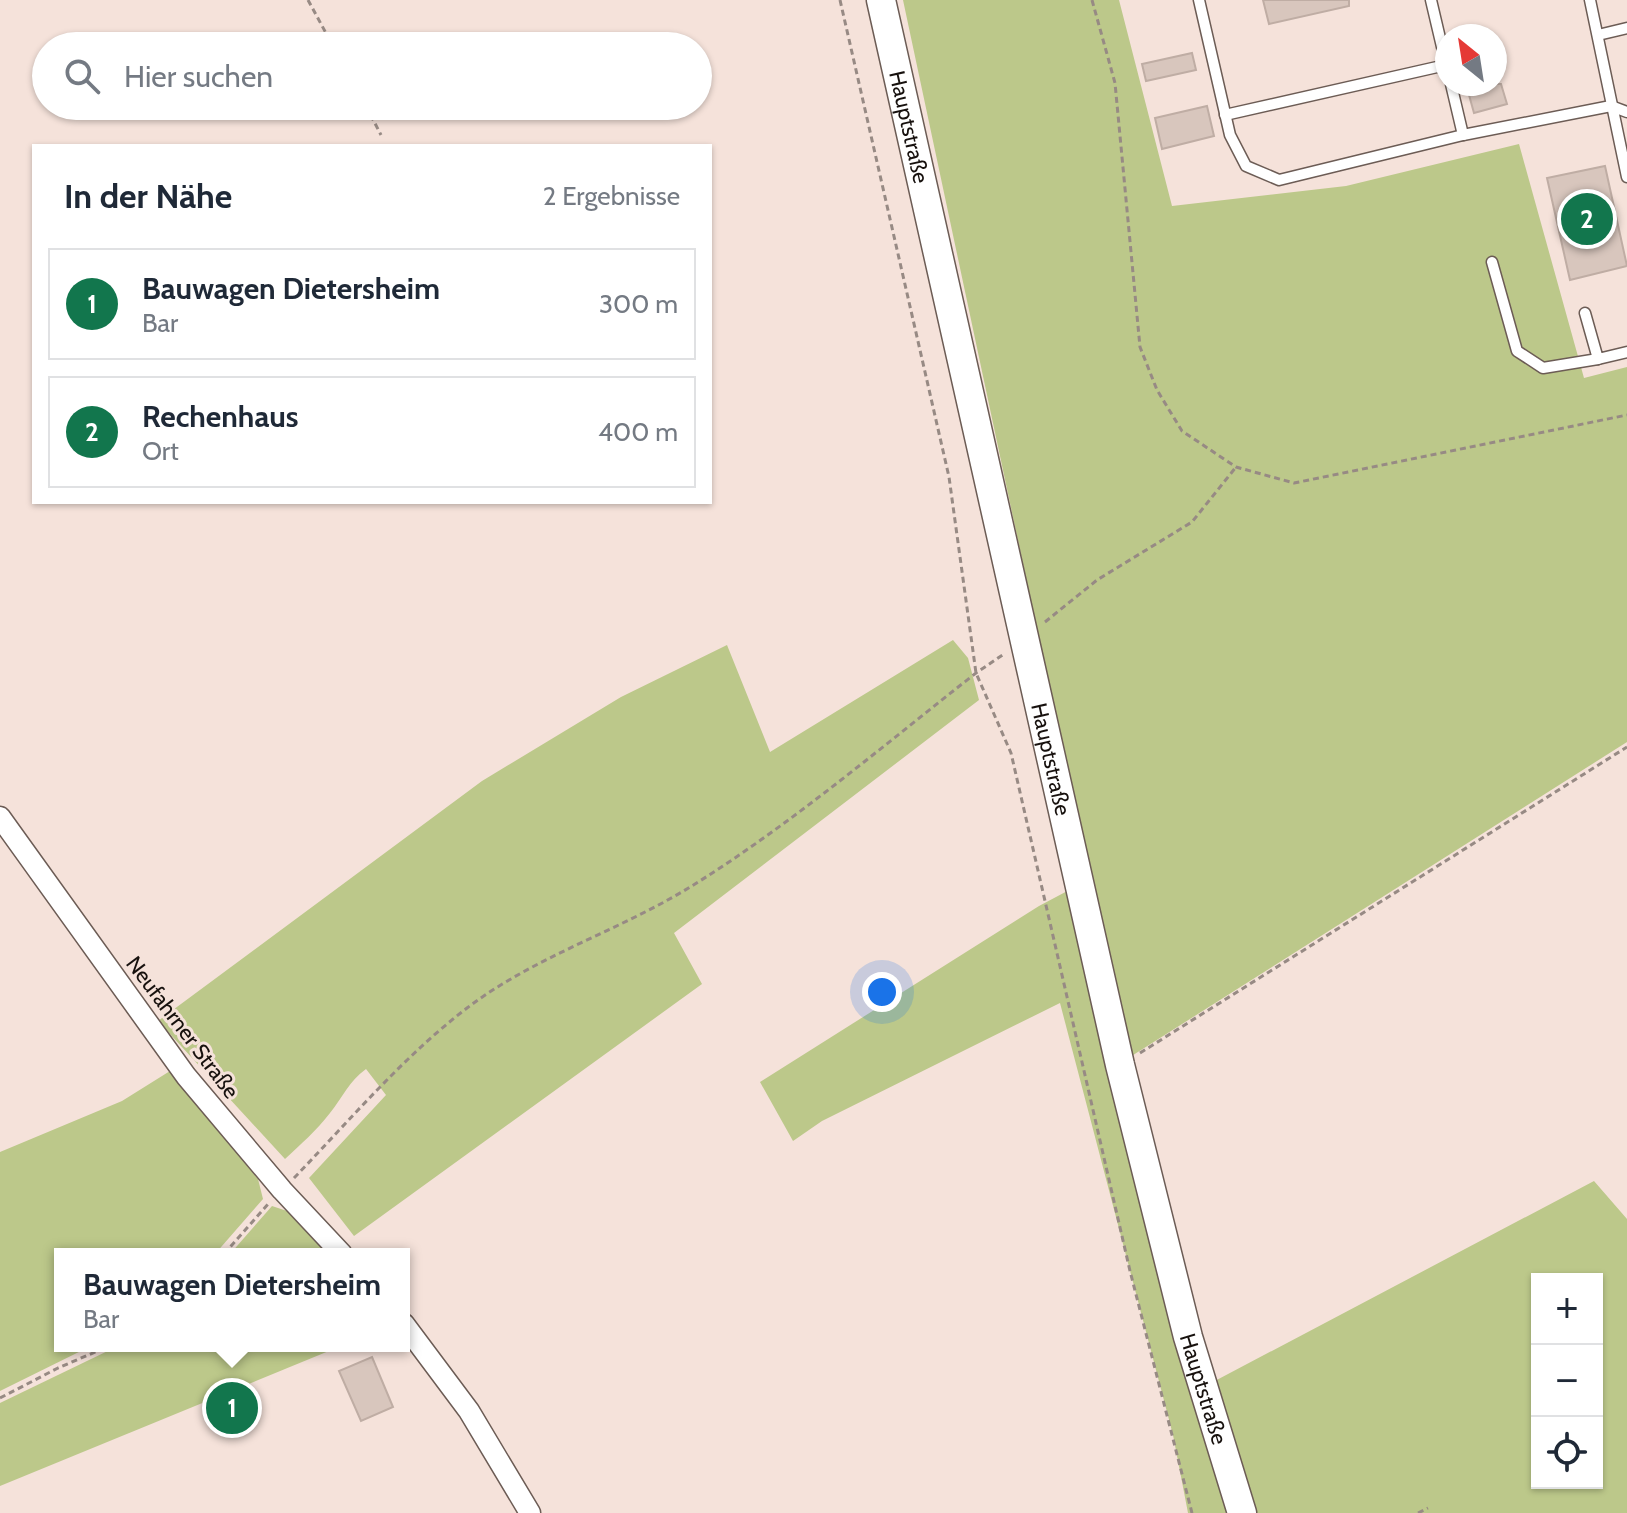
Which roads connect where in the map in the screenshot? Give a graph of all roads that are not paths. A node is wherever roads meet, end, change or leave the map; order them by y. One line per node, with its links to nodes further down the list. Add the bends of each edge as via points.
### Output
1 (881, 0): 23 (main road, Hauptstraße, via 1120,1065 1188,1337)
2 (1199, 0): 12 (lane)
3 (1431, 0): 5 (lane)
4 (1590, 0): 7 (lane)
5 (1437, 24)
6 (1627, 28): 7 (lane)
7 (1598, 35): 10 (lane)
8 (1435, 69): 12 (lane)
9 (1454, 96): 13 (lane)
10 (1611, 106): 11 (lane); 13 (lane); 14 (lane)
11 (1627, 112)
12 (1225, 115): 13 (lane, via 1246,166 1279,180)
13 (1463, 135)
14 (1627, 177)
15 (1492, 262): 18 (lane, via 1517,351 1543,368)
16 (1585, 313): 18 (lane)
17 (1627, 352): 18 (lane)
18 (1598, 359)
19 (0, 817): 20 (street, Neufahrner Straße, via 186,1076)
20 (336, 1248)
21 (410, 1332): 22 (street, via 469,1411)
22 (530, 1513)
23 (1242, 1513)

